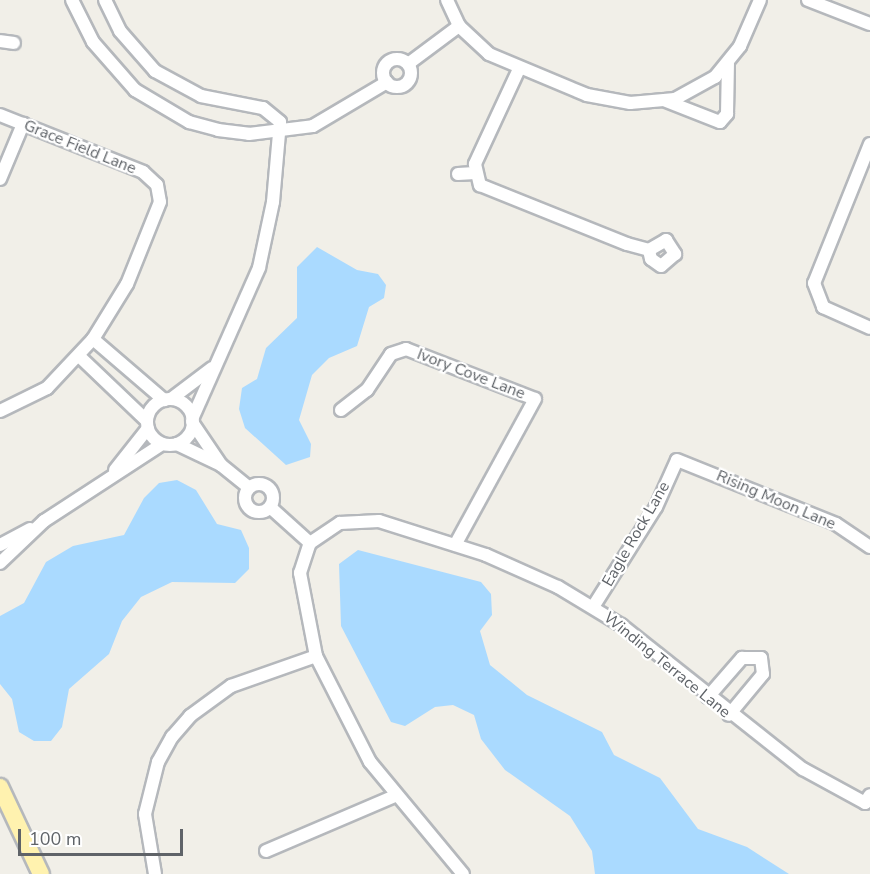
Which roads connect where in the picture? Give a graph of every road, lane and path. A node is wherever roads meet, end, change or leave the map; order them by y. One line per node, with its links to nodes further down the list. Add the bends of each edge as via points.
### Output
1 (72, 0): 17 (street, via 93,42 114,70 158,107 218,130)
2 (105, 0): 17 (street, via 120,31 155,71 201,96 263,108 280,122)
3 (447, 0): 7 (street)
4 (760, 0): 11 (street)
5 (808, 0): 6 (street)
6 (870, 24)
7 (459, 26): 10 (street); 12 (street, via 482,49)
8 (0, 41): 9 (street)
9 (14, 43)
10 (408, 64): 13 (street, via 407,83); 13 (street, via 388,63)
11 (728, 64): 14 (street, via 700,88); 14 (street, via 727,114 720,122)
12 (519, 69): 14 (street, via 611,101); 19 (street)
13 (387, 82): 17 (street, via 313,126)
14 (665, 101)
15 (0, 115): 16 (street, Grace Field Lane)
16 (23, 124): 21 (street); 24 (street, Grace Field Lane, via 143,172 157,185 156,218 127,284)
17 (276, 132): 26 (street, via 268,235 248,299)
18 (869, 150): 23 (street, via 816,277 816,298 828,311)
19 (475, 172): 20 (street); 22 (street, via 489,192)
20 (458, 174)
21 (0, 179)
22 (649, 250)
23 (870, 328)
24 (93, 339): 25 (street); 27 (street)
25 (79, 356): 29 (street, via 47,388); 31 (street)
26 (215, 365): 27 (street); 30 (street)
27 (167, 399): 30 (street, via 185,405); 31 (street, via 152,408)
28 (341, 410): 42 (street, Ivory Cove Lane, via 368,390 391,354 406,349 535,399)
29 (0, 411)
30 (192, 420): 33 (street, via 189,434); 35 (street)
31 (147, 425): 32 (street); 36 (street)
32 (162, 444): 33 (street); 36 (street)
33 (177, 444): 35 (street)
34 (677, 459): 43 (street, Rising Moon Lane, via 836,524); 45 (street, Eagle Rock Lane, via 656,507)
35 (221, 465): 37 (street)
36 (115, 470): 39 (street)
37 (249, 488): 38 (street, via 269,489); 38 (street, via 246,502 252,509)
38 (270, 507): 40 (street)
39 (44, 521): 41 (street); 44 (street)
40 (310, 543): 42 (street, Winding Terrace Lane, via 340,523 364,519); 46 (street, via 300,586)
41 (0, 545)
42 (455, 545): 45 (street, Winding Terrace Lane, via 521,569)
43 (870, 548)
44 (0, 563)
45 (593, 607): 47 (street, Winding Terrace Lane)
46 (316, 656): 50 (street, via 348,727); 54 (street, via 231,686 198,709 172,737 158,762 145,814)
47 (708, 697): 48 (street, Winding Terrace Lane); 48 (street, via 742,658 761,658 763,674)
48 (729, 715): 51 (street, Winding Terrace Lane, via 803,769)
49 (0, 787): 53 (main road)
50 (395, 796): 52 (street, via 365,814); 55 (street)
51 (868, 799)
52 (266, 851)
53 (41, 874)
54 (155, 874)
55 (463, 874)

